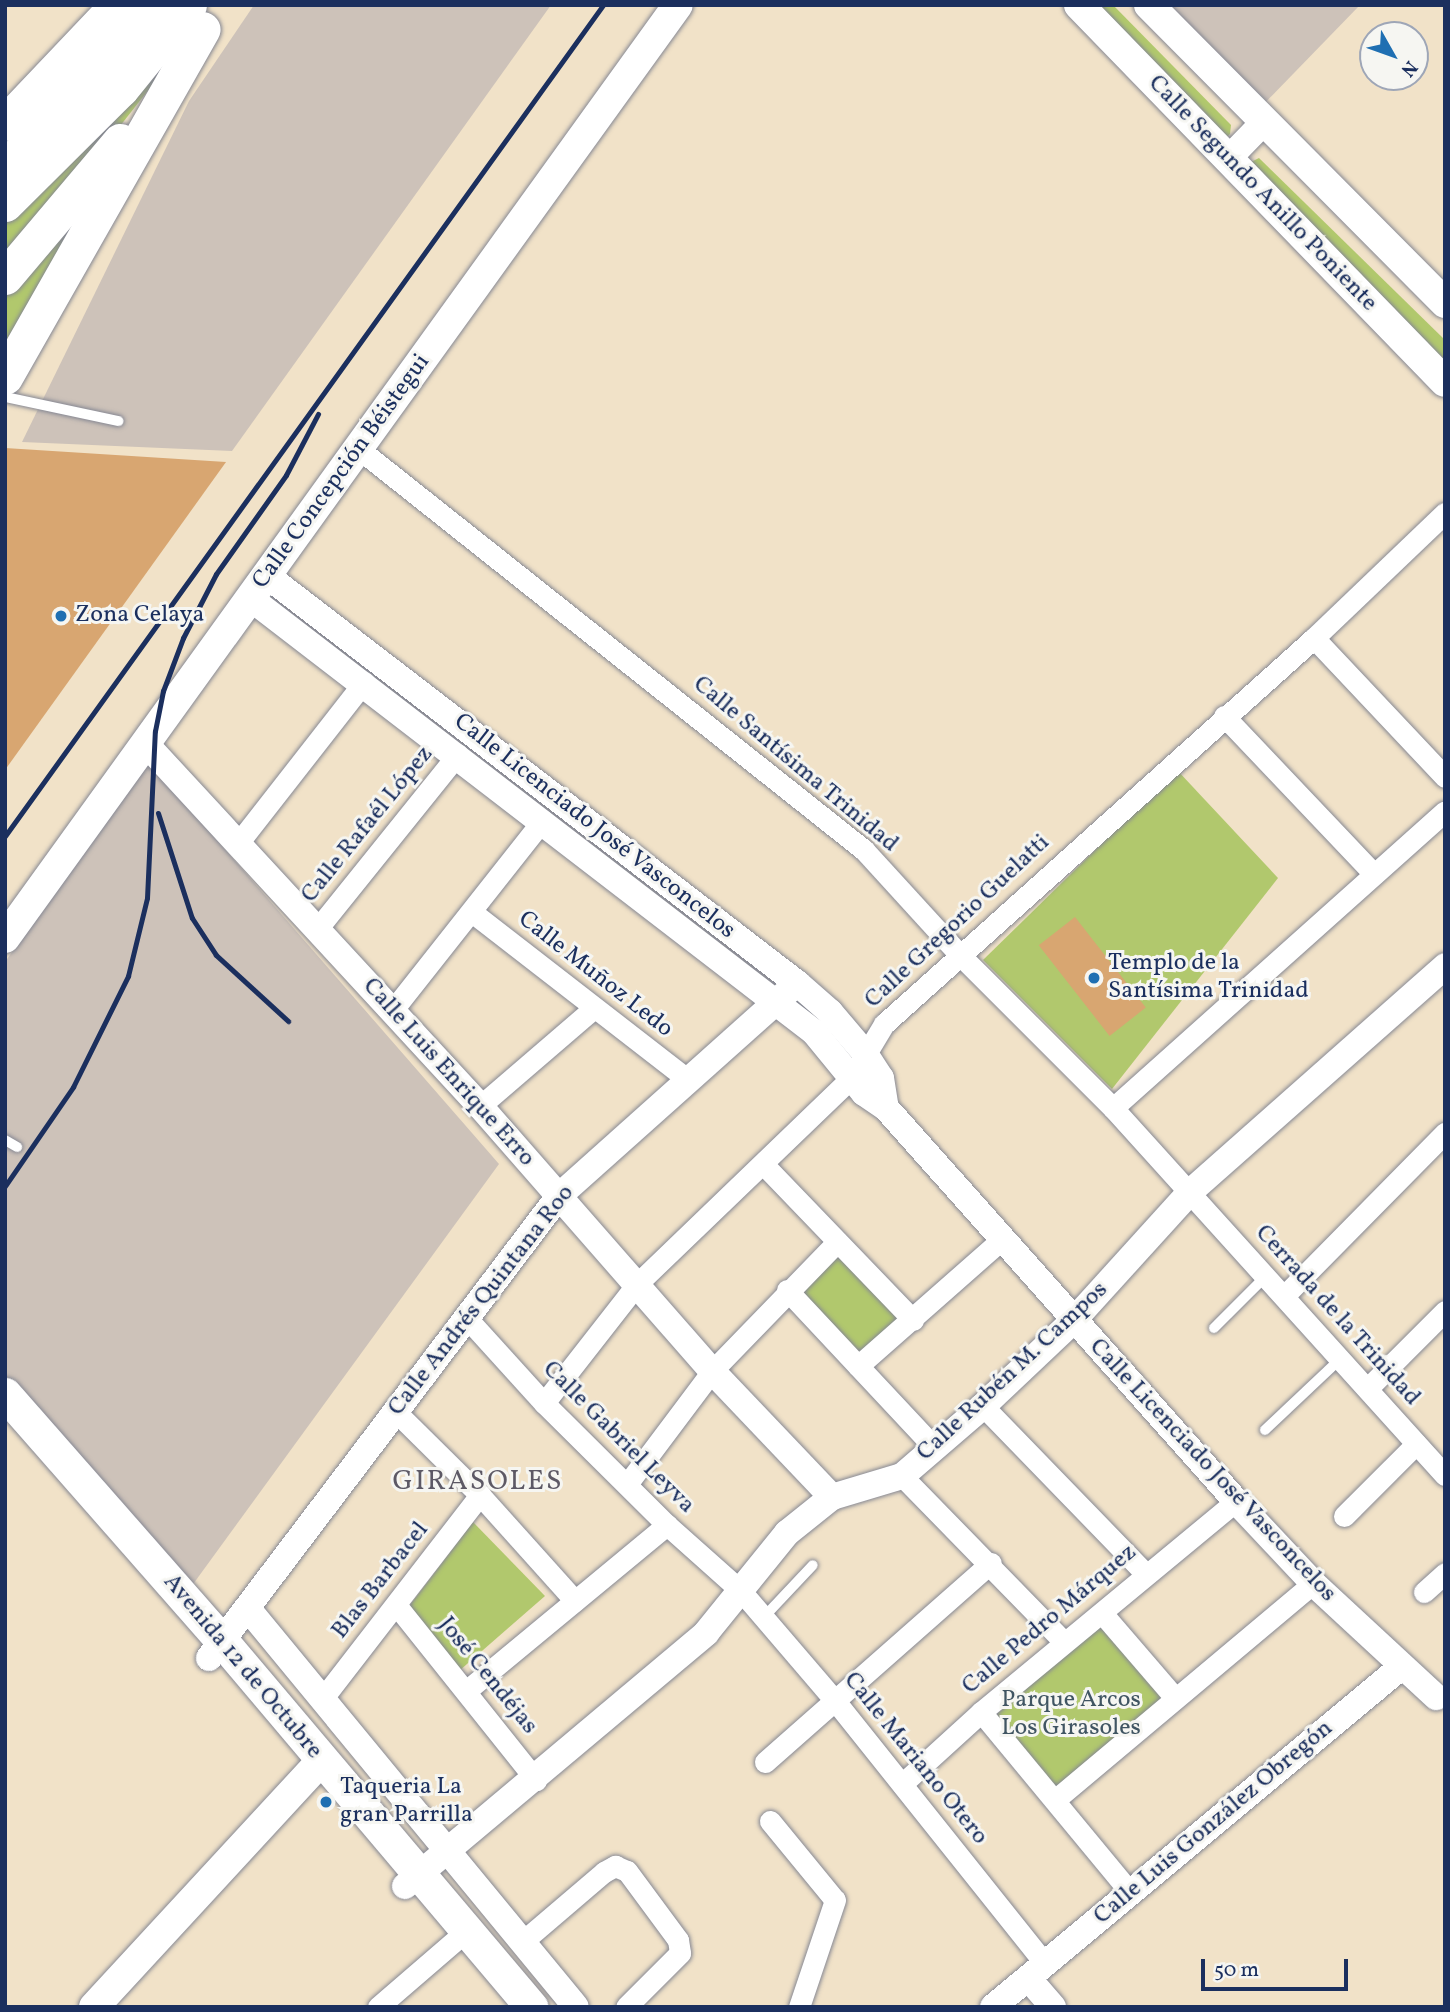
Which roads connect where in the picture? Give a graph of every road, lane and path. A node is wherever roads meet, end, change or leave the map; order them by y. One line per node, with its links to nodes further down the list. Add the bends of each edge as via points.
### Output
1 (117, 5): 8 (highway)
2 (155, 5): 10 (highway, via 101,71)
3 (678, 5): 18 (main road, Calle Concepción Béistegui)
4 (1079, 5): 9 (main road, Calle Segundo Anillo Poniente)
5 (1149, 5): 7 (main road, Calle Segundo Anillo Poniente)
6 (204, 13): 11 (highway); 12 (highway, via 114,150); 14 (highway)
7 (1265, 121): 9 (street); 13 (main road, Calle Segundo Anillo Poniente)
8 (5, 123)
9 (1228, 159): 15 (main road, Calle Segundo Anillo Poniente)
10 (5, 167)
11 (5, 204)
12 (5, 277)
13 (1445, 303)
14 (5, 377)
15 (1445, 382)
16 (5, 397): 17 (lane)
17 (118, 421)
18 (359, 449): 20 (main road, Calle Concepción Béistegui); 34 (street, Calle Santísima Trinidad, via 864,850)
19 (1445, 513): 21 (street, Calle Gregorio Guelatti)
20 (258, 586): 22 (street, Calle Licenciado José Vasconcelos); 24 (main road, Calle Concepción Béistegui); 36 (street, Calle Licenciado José Vasconcelos)
21 (1314, 638): 23 (street, Calle Gregorio Guelatti); 26 (street)
22 (364, 682): 25 (street, Calle Licenciado José Vasconcelos); 29 (street)
23 (1224, 716): 30 (street); 34 (street, Calle Gregorio Guelatti)
24 (146, 744): 29 (street, Calle Luis Enrique Erro); 33 (main road, Calle Concepción Béistegui)
25 (458, 754): 28 (street, Calle Licenciado José Vasconcelos); 32 (street, Calle Rafaél López)
26 (1445, 777)
27 (1445, 811): 30 (street)
28 (543, 820): 31 (street); 37 (street, Calle Licenciado José Vasconcelos)
29 (239, 842): 32 (street, Calle Luis Enrique Erro)
30 (1374, 874): 45 (street)
31 (473, 913): 38 (street, Calle Muñoz Ledo); 39 (street)
32 (318, 928): 39 (street, Calle Luis Enrique Erro)
33 (5, 938)
34 (958, 953): 40 (street, Calle Gregorio Guelatti, via 884,1024); 45 (street, Calle Santísima Trinidad)
35 (1445, 966): 50 (street, Calle Rubén M. Campos)
36 (796, 983): 37 (street, Calle Andrés Quintana Roo); 40 (street, Calle Licenciado José Vasconcelos, via 830,1012)
37 (775, 998): 41 (street, Calle Licenciado José Vasconcelos, via 814,1032); 42 (street, Calle Andrés Quintana Roo)
38 (594, 1008): 42 (street, Calle Muñoz Ledo); 43 (street)
39 (392, 1011): 43 (street, Calle Luis Enrique Erro)
40 (864, 1052): 41 (street, Calle Gregorio Guelatti); 44 (street, Calle Licenciado José Vasconcelos, via 881,1079)
41 (852, 1077): 44 (street, Calle Licenciado José Vasconcelos, via 864,1093); 49 (street, Calle Gregorio Guelatti)
42 (686, 1078): 51 (street, Calle Andrés Quintana Roo)
43 (480, 1107): 51 (street, Calle Luis Enrique Erro)
44 (886, 1108): 52 (street, Calle Licenciado José Vasconcelos)
45 (1113, 1108): 50 (street, Calle Santísima Trinidad)
46 (1445, 1133): 57 (street)
47 (5, 1140): 48 (lane)
48 (17, 1147)
49 (764, 1165): 53 (street); 55 (street, Calle Gregorio Guelatti)
50 (1190, 1192): 54 (street, Cerrada de la Trinidad); 61 (street, Calle Rubén M. Campos)
51 (559, 1196): 55 (street, Calle Luis Enrique Erro); 59 (street, Calle Andrés Quintana Roo)
52 (1000, 1241): 60 (street); 61 (street, Calle Licenciado José Vasconcelos)
53 (837, 1242): 56 (street); 60 (street)
54 (1266, 1275): 57 (street, Cerrada de la Trinidad); 62 (lane)
55 (637, 1284): 65 (street, Calle Luis Enrique Erro); 68 (street, Calle Gregorio Guelatti)
56 (787, 1290): 64 (street); 65 (street)
57 (1285, 1295): 63 (street, Cerrada de la Trinidad)
58 (1445, 1311): 66 (street)
59 (465, 1316): 68 (street, Calle Gabriel Leyva); 70 (street, Calle Andrés Quintana Roo)
60 (913, 1320): 64 (street)
61 (1074, 1320): 69 (street, Calle Rubén M. Campos); 80 (street, Calle Licenciado José Vasconcelos)
62 (1214, 1328)
63 (1340, 1359): 66 (street, Cerrada de la Trinidad); 72 (lane)
64 (858, 1366): 74 (street)
65 (712, 1371): 77 (street); 79 (street, Calle Luis Enrique Erro)
66 (1368, 1388): 73 (street, Cerrada de la Trinidad)
67 (5, 1394): 96 (main road, Avenida 12 de Octubre)
68 (544, 1403): 77 (street, Calle Gabriel Leyva)
69 (983, 1406): 74 (street, Calle Rubén M. Campos); 86 (street)
70 (395, 1411): 78 (street); 92 (street, Calle Andrés Quintana Roo)
71 (5, 1427): 96 (main road, Avenida 12 de Octubre)
72 (1265, 1430)
73 (1416, 1444): 75 (street, Cerrada de la Trinidad); 81 (street)
74 (936, 1448): 76 (street, Calle Rubén M. Campos)
75 (1445, 1475)
76 (902, 1476): 79 (street, Calle Rubén M. Campos); 83 (street)
77 (628, 1483): 82 (street, Calle Gabriel Leyva)
78 (480, 1495): 90 (street); 91 (street, Blas Barbacel)
79 (832, 1497): 88 (street, Calle Rubén M. Campos, via 788,1533)
80 (1236, 1501): 86 (street, Calle Pedro Márquez); 87 (street, Calle Licenciado José Vasconcelos)
81 (1344, 1516)
82 (667, 1525): 88 (street, Calle Gabriel Leyva); 90 (street)
83 (991, 1563): 95 (street); 102 (street)
84 (813, 1565): 94 (lane)
85 (1445, 1573): 89 (street)
86 (1146, 1574): 93 (street, Calle Pedro Márquez)
87 (1313, 1583): 97 (street, Calle Licenciado José Vasconcelos); 100 (street)
88 (741, 1591): 94 (street, Calle Mariano Otero); 106 (street, Calle Rubén M. Campos, via 706,1633)
89 (1424, 1592)
90 (575, 1601): 98 (street)
91 (397, 1606): 98 (street, José Cendéjas); 99 (street, Blas Barbacel)
92 (249, 1610): 96 (street, Calle Andrés Quintana Roo); 99 (street)
93 (1102, 1613): 95 (street, Calle Pedro Márquez); 100 (street)
94 (764, 1617): 102 (street, Calle Mariano Otero)
95 (1065, 1642): 103 (street, Calle Pedro Márquez)
96 (216, 1650): 105 (main road, Avenida 12 de Octubre)
97 (1400, 1668): 101 (street, Calle Licenciado José Vasconcelos); 112 (street, Calle Luis González Obregón)
98 (466, 1691): 106 (street, José Cendéjas)
99 (323, 1698): 110 (street)
100 (1175, 1698): 108 (street)
101 (1436, 1698)
102 (836, 1702): 104 (street); 107 (street, Calle Mariano Otero)
103 (981, 1712): 107 (street, Calle Pedro Márquez); 108 (street)
104 (765, 1762)
105 (315, 1767): 111 (main road, Avenida 12 de Octubre); 117 (main road)
106 (536, 1780): 110 (street, Calle Rubén M. Campos)
107 (902, 1784): 115 (street, Calle Mariano Otero)
108 (1056, 1799): 112 (street)
109 (770, 1821): 123 (street, via 835,1900)
110 (446, 1853): 111 (street, Calle Rubén M. Campos); 114 (street)
111 (412, 1880): 113 (main road, Avenida 12 de Octubre)
112 (1131, 1893): 115 (street, Calle Luis González Obregón)
113 (460, 1937): 118 (street); 119 (main road, Avenida 12 de Octubre); 120 (main road, Avenida 12 de Octubre)
114 (522, 1942): 121 (street); 122 (street, via 604,1872 615,1866 627,1871 678,1940 680,1953)
115 (1036, 1971): 116 (street, Calle Luis González Obregón); 124 (street)
116 (1006, 2003)
117 (94, 2007)
118 (378, 2007)
119 (509, 2007)
120 (531, 2007)
121 (576, 2007)
122 (626, 2007)
123 (799, 2007)
124 (1053, 2007)

